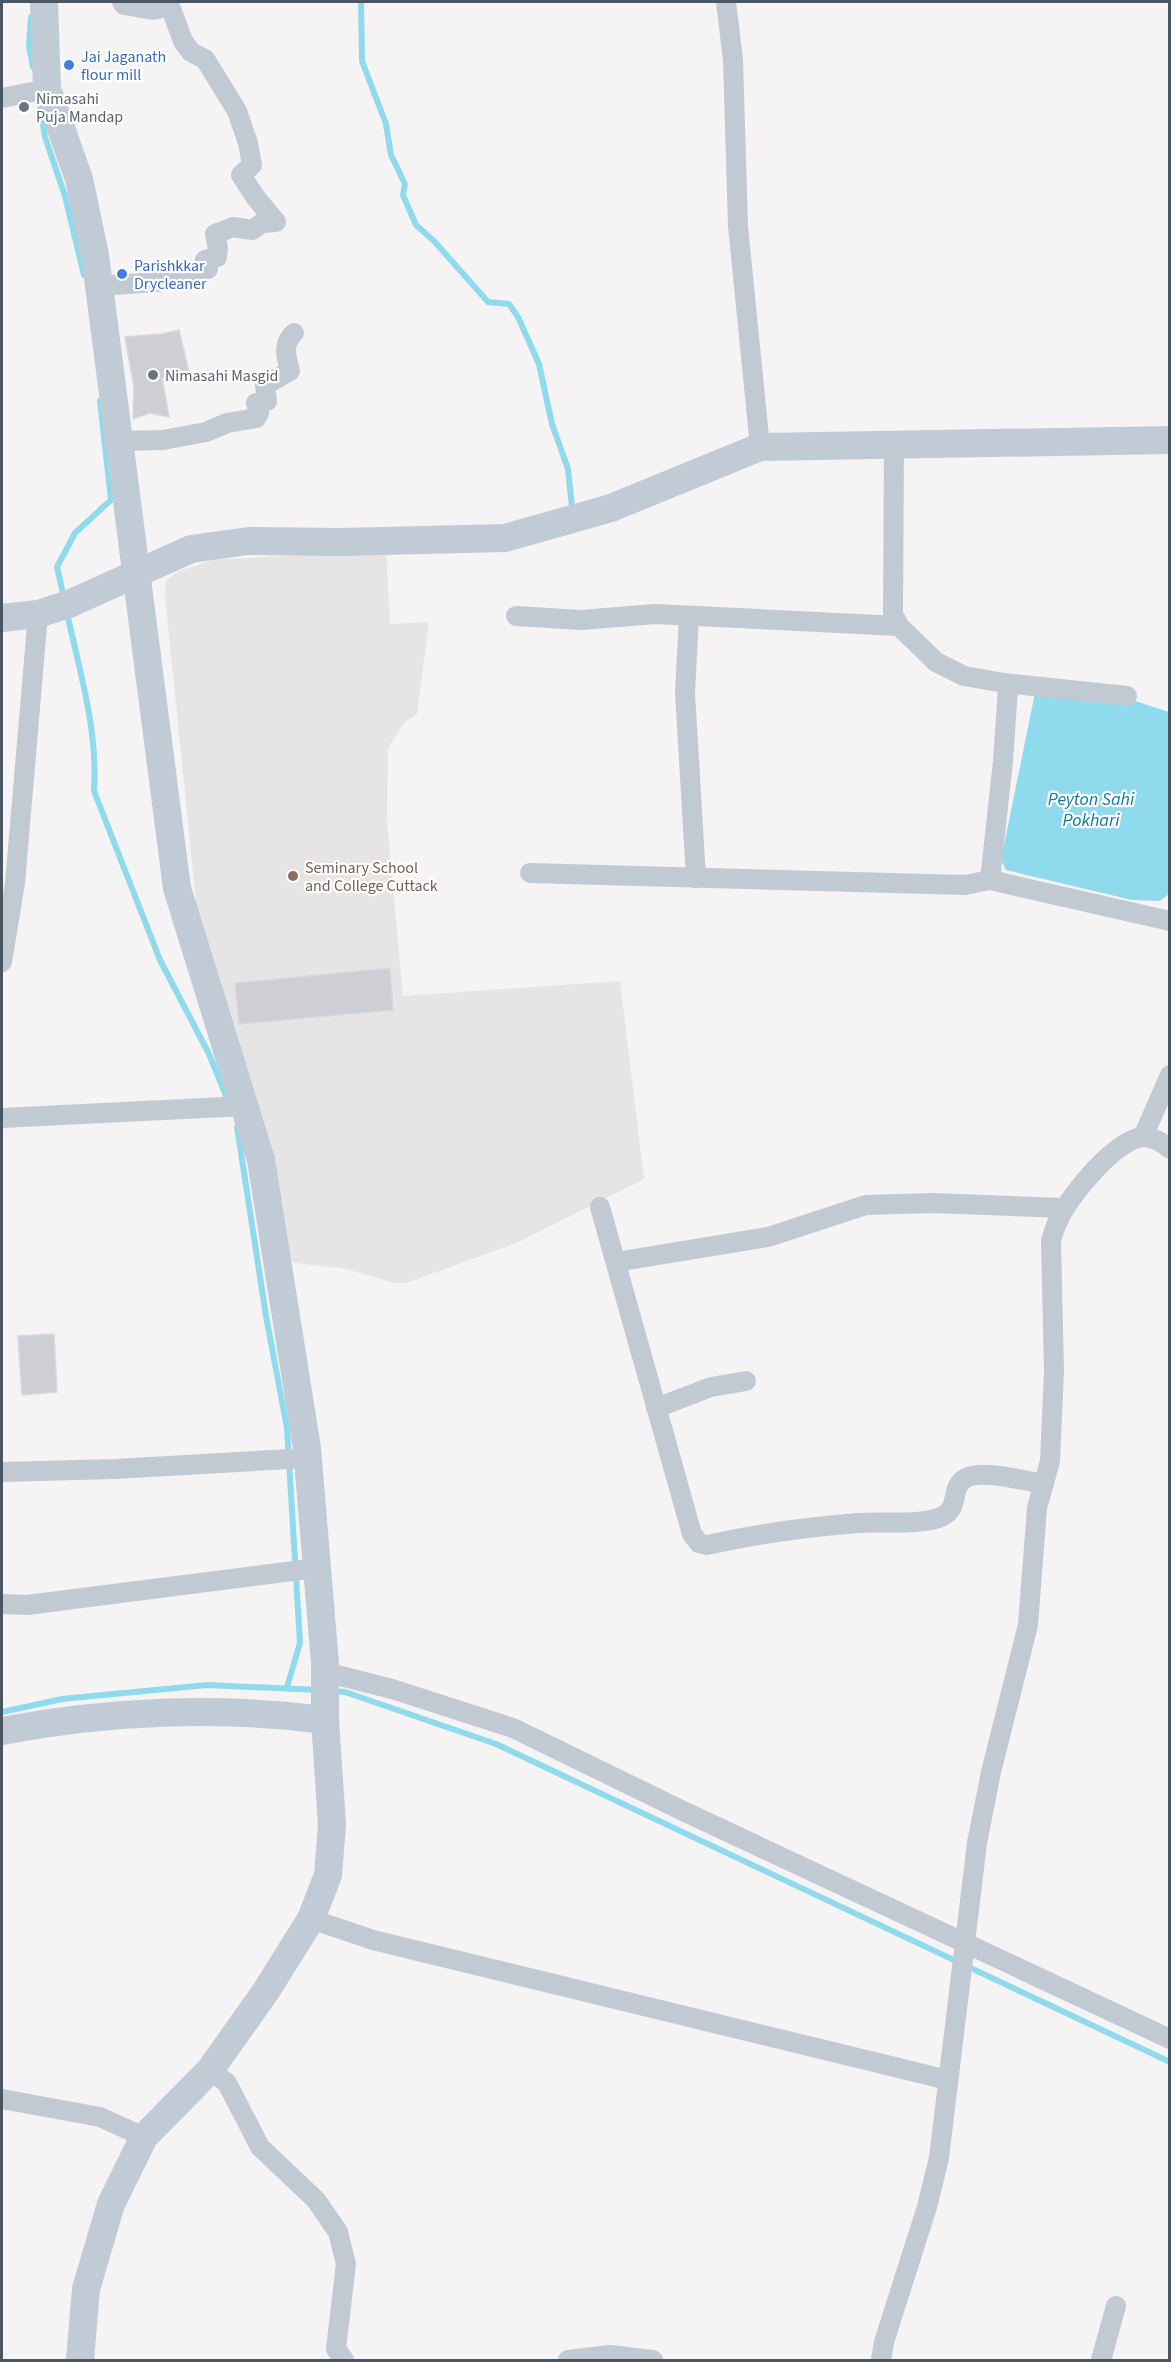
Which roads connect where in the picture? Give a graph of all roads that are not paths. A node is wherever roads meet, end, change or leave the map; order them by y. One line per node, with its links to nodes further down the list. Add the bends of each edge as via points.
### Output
1 (44, 2): 4 (street)
2 (122, 2): 6 (street, via 153,10 170,6 183,41 191,52 205,59 237,111 252,165 241,175 276,222 262,223 252,230 233,227 215,234 217,257 206,260 208,269 157,282)
3 (726, 2): 11 (street, via 733,60 738,226)
4 (47, 89): 5 (street); 6 (street, via 80,179)
5 (2, 98)
6 (99, 286): 9 (street)
7 (294, 333): 9 (street, via 285,352 290,371 265,385 267,401 256,403 256,418 163,440)
8 (1170, 440): 10 (street)
9 (119, 441): 12 (street)
10 (894, 444): 11 (street); 17 (street, via 893,614)
11 (760, 447): 12 (street, via 611,508 506,538 248,541 192,549)
12 (136, 573): 13 (street); 26 (street, via 177,888)
13 (54, 609): 16 (street); 24 (street)
14 (516, 616): 15 (street, via 581,620 655,614)
15 (689, 616): 17 (street); 21 (street, via 686,693)
16 (2, 618)
17 (899, 626): 18 (street, via 936,662 964,676)
18 (1004, 683): 19 (street); 22 (street, via 1008,688 1007,709)
19 (1127, 696)
20 (530, 873): 21 (street)
21 (696, 878): 22 (street, via 965,885)
22 (990, 880): 23 (street)
23 (1170, 921)
24 (2, 962)
25 (1170, 1075): 28 (street)
26 (245, 1106): 27 (street); 35 (street, via 261,1160)
27 (2, 1118)
28 (1143, 1137): 29 (street, via 1160,1140); 31 (street, via 1110,1155)
29 (1170, 1149)
30 (600, 1207): 32 (street)
31 (1065, 1208): 32 (street, via 866,1205 768,1237); 37 (street, via 1051,1241 1053,1415)
32 (616, 1262): 34 (street)
33 (746, 1381): 34 (street, via 711,1388)
34 (656, 1408): 37 (street, via 692,1534 699,1543 707,1545 812,1526 928,1521 946,1516 958,1486 966,1478 982,1475)
35 (308, 1458): 36 (street); 38 (street)
36 (2, 1472)
37 (1044, 1484): 44 (street, via 1033,1542 1028,1625 981,1823)
38 (317, 1568): 39 (street, via 27,1605); 40 (street)
39 (2, 1604)
40 (325, 1676): 41 (street); 44 (street, via 392,1689 513,1728)
41 (325, 1719): 42 (street, via 279,1714 122,1715); 43 (street, via 332,1825 328,1875)
42 (2, 1731)
43 (311, 1919): 46 (street); 47 (street, via 373,1940)
44 (964, 1946): 45 (street); 47 (street)
45 (1170, 2039)
46 (210, 2070): 49 (street); 52 (street, via 227,2083 260,2147 316,2200 338,2232 346,2264 336,2349)
47 (948, 2080): 55 (street, via 939,2158)
48 (2, 2099): 49 (street, via 100,2117)
49 (144, 2137): 51 (street, via 111,2204 86,2289)
50 (1116, 2306): 56 (street)
51 (80, 2361)
52 (344, 2361)
53 (568, 2361): 54 (street, via 610,2355)
54 (652, 2361)
55 (881, 2361)
56 (1101, 2361)

